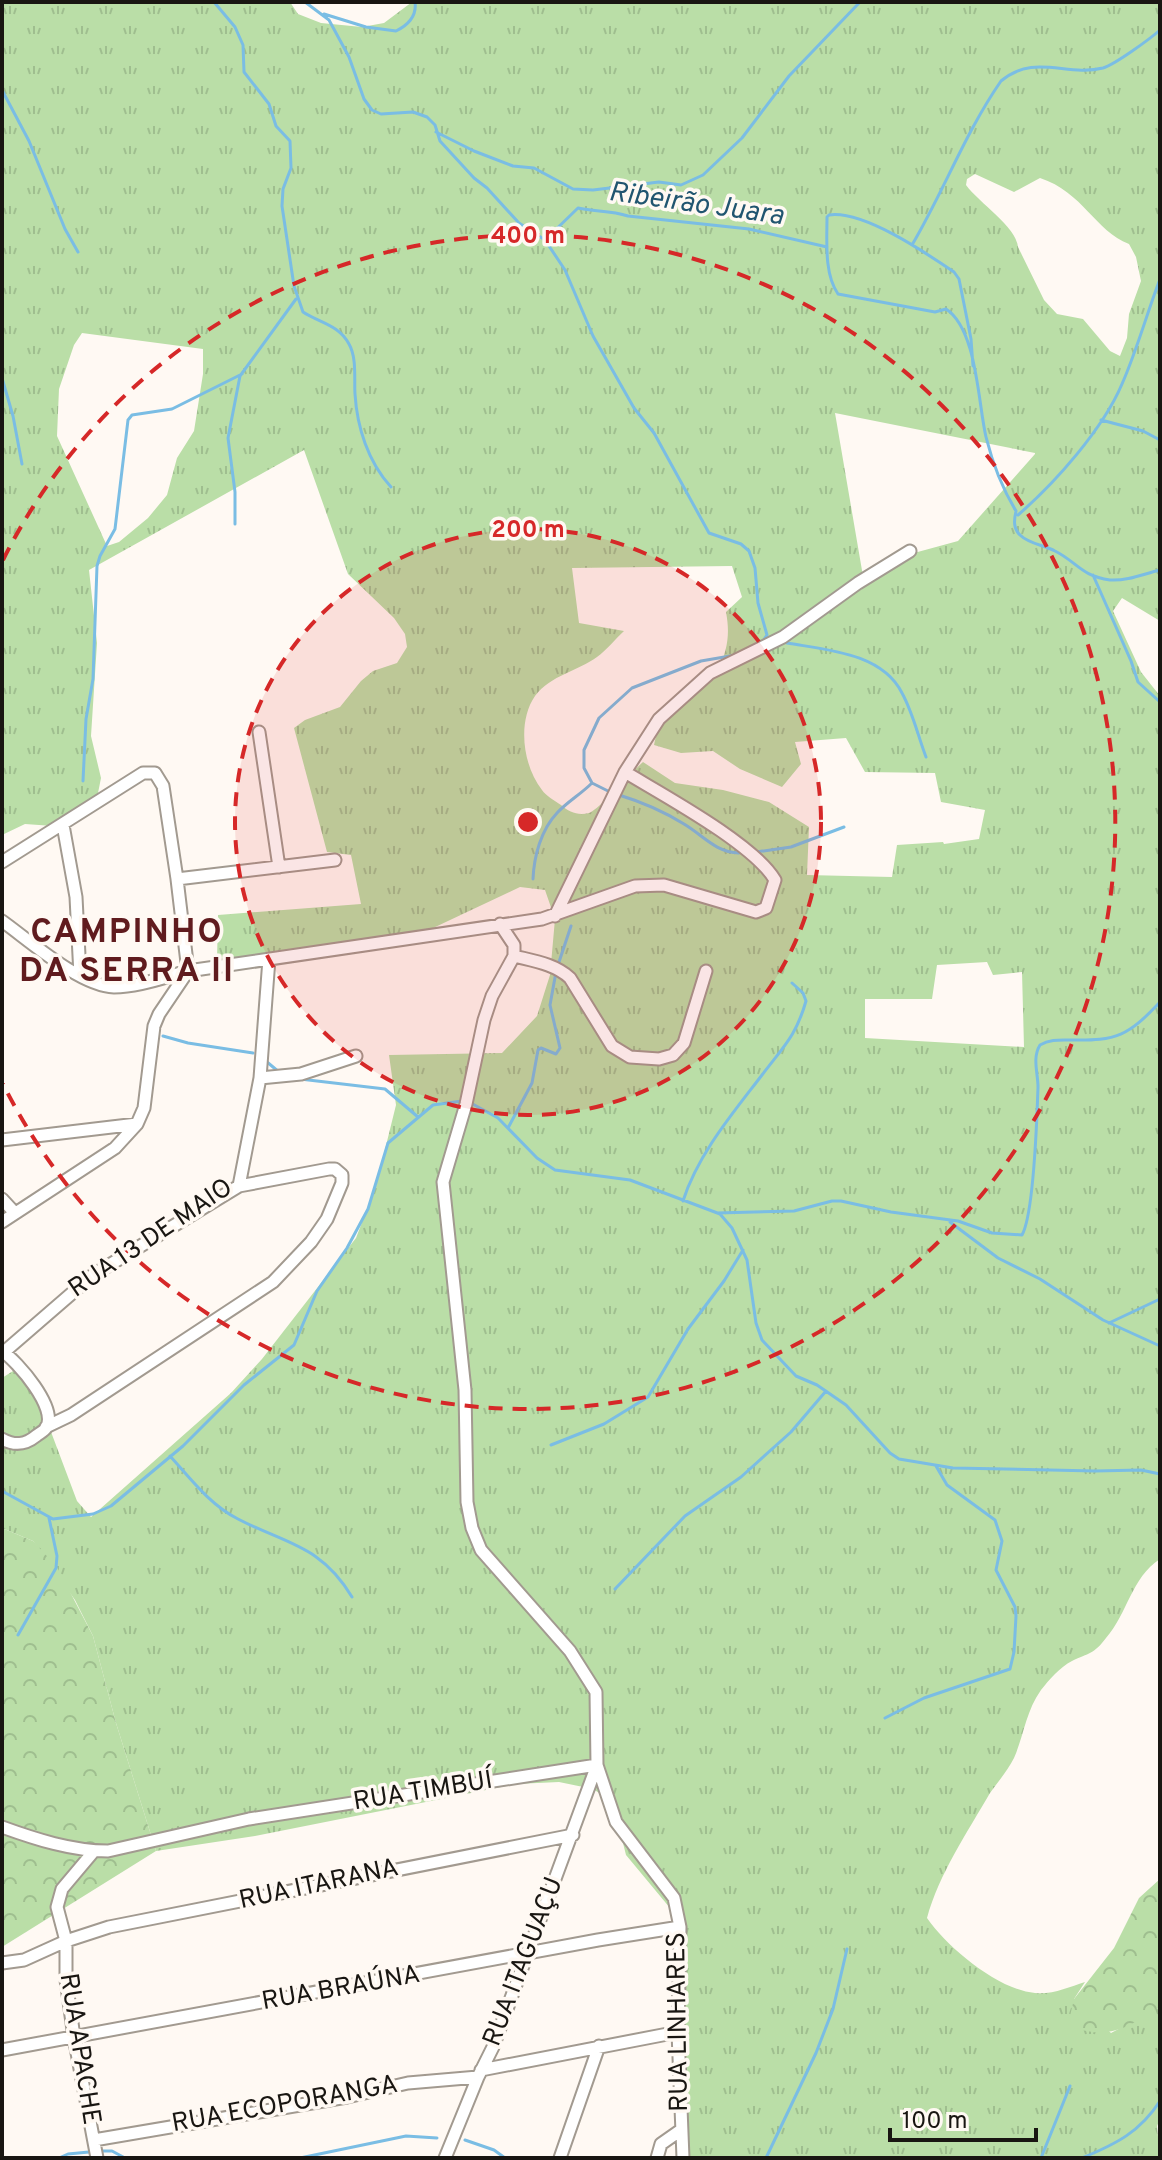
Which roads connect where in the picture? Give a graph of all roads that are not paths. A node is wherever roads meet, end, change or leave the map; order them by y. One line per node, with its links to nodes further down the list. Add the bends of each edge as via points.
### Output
1 (910, 551): 3 (street, via 783,637 702,679 659,719)
2 (259, 732): 7 (street)
3 (625, 772): 9 (street); 9 (street, via 755,857 775,880 769,902 756,912 650,884)
4 (63, 825): 6 (street); 8 (street, via 150,772 163,786); 16 (street, via 76,897)
5 (335, 860): 7 (street)
6 (2, 862)
7 (279, 867): 8 (street)
8 (177, 879): 14 (street)
9 (555, 916): 11 (street)
10 (2, 921): 16 (street)
11 (500, 924): 12 (street, via 514,945); 13 (street)
12 (514, 956): 15 (street, via 564,972 612,1046 630,1057 659,1059 673,1055 684,1043); 28 (street, via 484,1020 443,1190 465,1390 467,1502 481,1550 570,1651 596,1692)
13 (269, 959): 14 (street); 18 (street, RUA 13 DE MAIO)
14 (188, 971): 16 (street, via 110,987); 19 (street, via 154,1026 148,1095)
15 (706, 971)
16 (80, 975)
17 (356, 1056): 18 (street, via 301,1074)
18 (260, 1078): 21 (street, RUA 13 DE MAIO)
19 (137, 1124): 20 (street); 23 (street, via 115,1148)
20 (2, 1140)
21 (239, 1186): 25 (street, RUA 13 DE MAIO, via 93,1275); 26 (street, via 329,1169 342,1175 327,1219 273,1282)
22 (2, 1199): 23 (street)
23 (14, 1212): 24 (street)
24 (2, 1222)
25 (3, 1351): 26 (street, via 44,1401)
26 (46, 1427): 27 (street, via 24,1444)
27 (2, 1439)
28 (597, 1765): 30 (street, RUA ITAGUAÇU); 31 (street, RUA TIMBUÍ, via 249,1819); 32 (street, RUA LINHARES, via 616,1822 674,1898)
29 (2, 1827): 31 (street, RUA TIMBUÍ)
30 (573, 1835): 33 (street, RUA ITARANA, via 109,1927); 34 (street, RUA ITAGUAÇU)
31 (94, 1851): 33 (street, RUA APACHE, via 62,1889 57,1907)
32 (680, 1927): 34 (street, RUA BRAÚNA); 36 (street, RUA LINHARES)
33 (66, 1941): 35 (street, RUA ITARANA, via 24,1960); 37 (street, RUA APACHE)
34 (526, 1955): 37 (street, RUA BRAÚNA); 40 (street, RUA ITAGUAÇU)
35 (2, 1963)
36 (678, 2032): 38 (street, RUA ECOPORANGA); 41 (street, RUA LINHARES)
37 (74, 2037): 39 (street, RUA BRAÚNA); 42 (street, RUA APACHE)
38 (599, 2046): 40 (street, RUA ECOPORANGA); 45 (street)
39 (2, 2050)
40 (480, 2073): 42 (street, RUA ECOPORANGA); 44 (street, RUA ITAGUAÇU)
41 (681, 2130): 46 (street, via 661,2144); 47 (street, RUA LINHARES)
42 (94, 2140): 43 (street, RUA APACHE)
43 (97, 2158)
44 (445, 2158)
45 (560, 2158)
46 (657, 2158)
47 (683, 2158)

